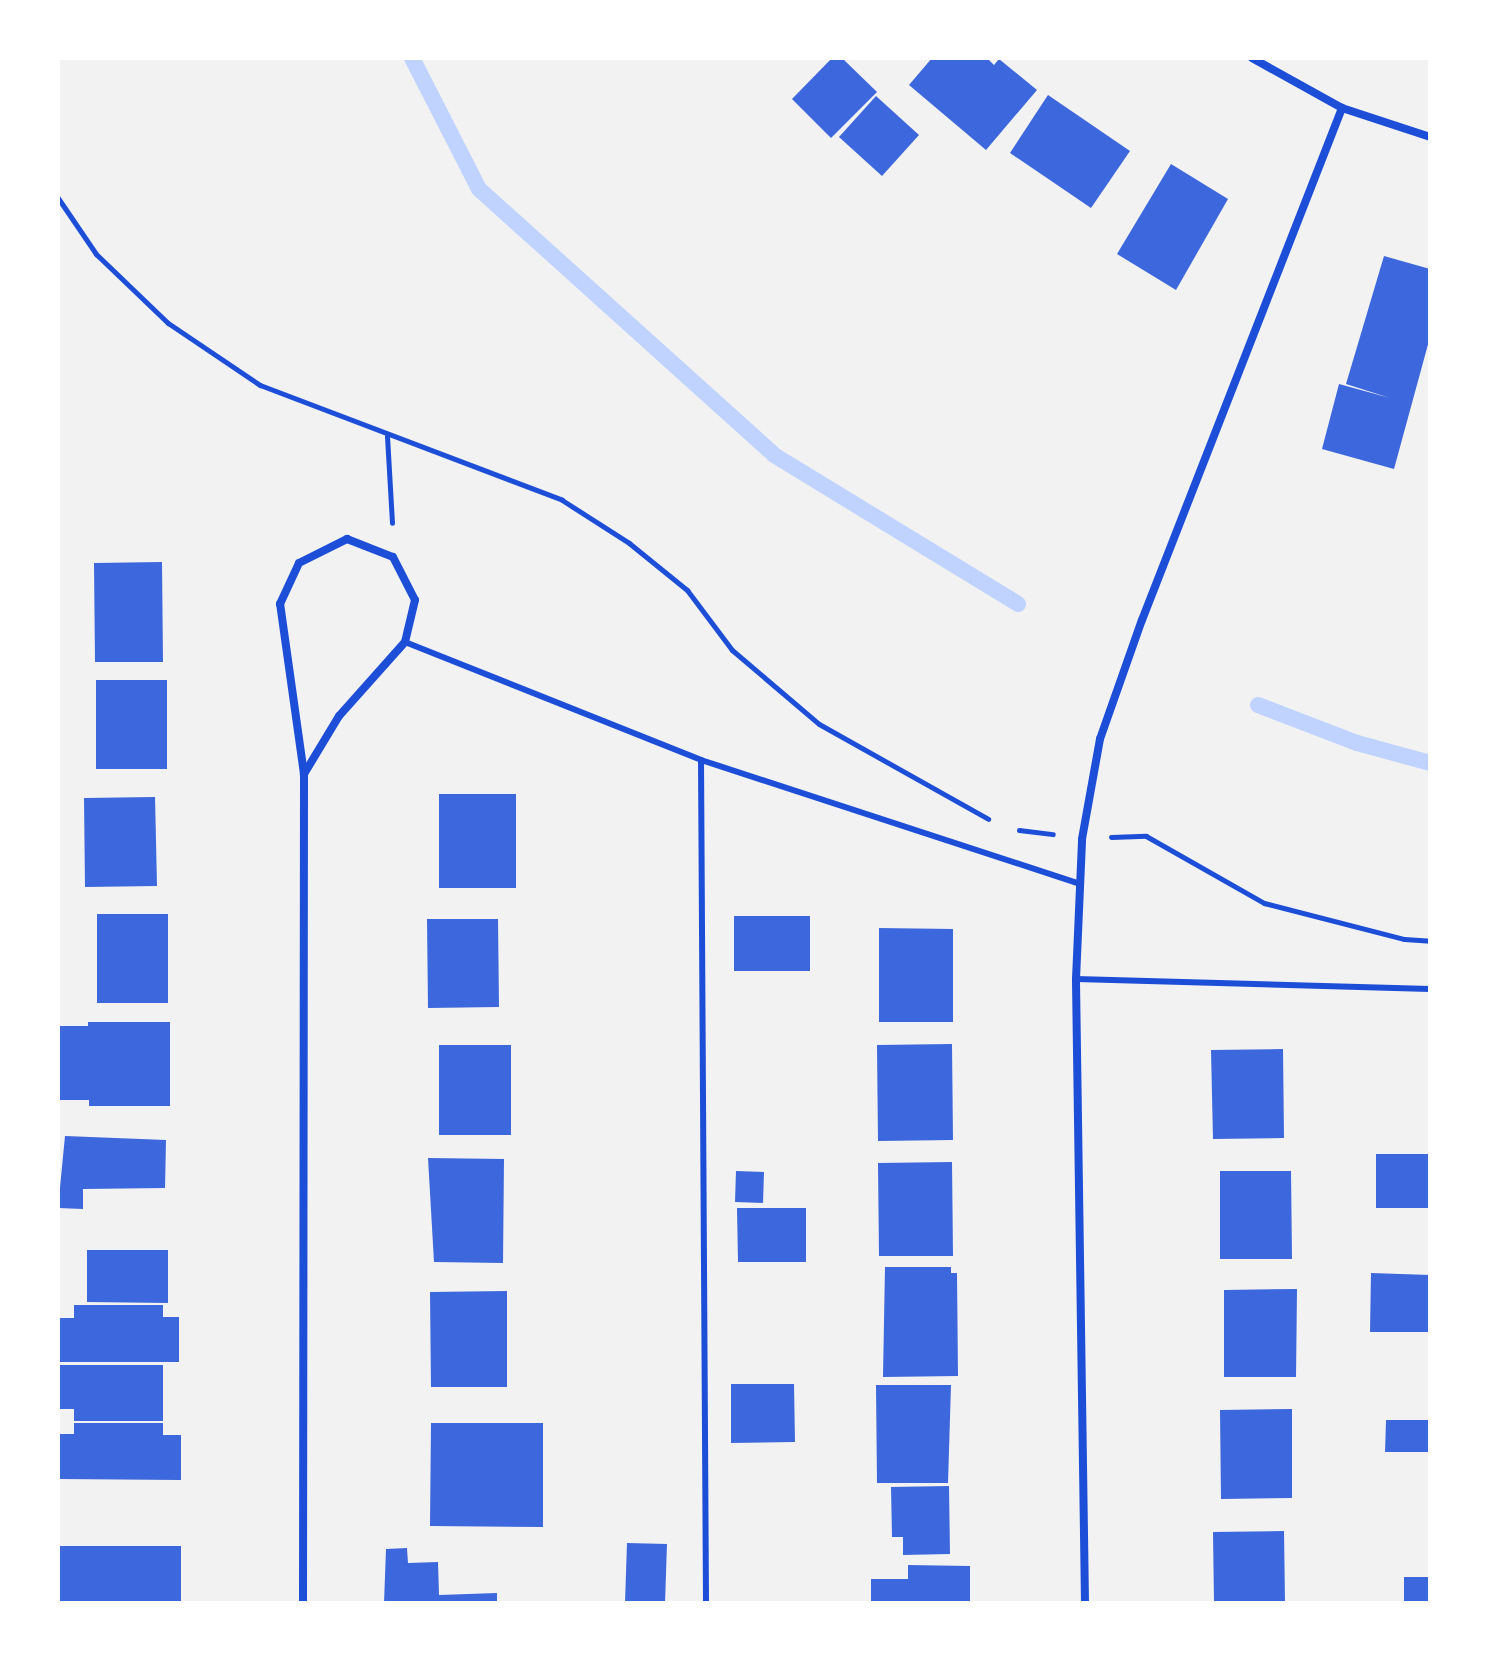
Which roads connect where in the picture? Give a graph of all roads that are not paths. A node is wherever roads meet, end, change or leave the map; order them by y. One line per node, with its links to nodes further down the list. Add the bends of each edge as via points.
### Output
1 (1252, 58): 2 (street)
2 (1342, 108): 3 (street); 7 (street, via 1100,739)
3 (1430, 137)
4 (405, 642): 5 (lane); 6 (street, via 339,716); 6 (street, via 415,600 393,557 347,539 299,563 280,604)
5 (701, 760): 7 (lane); 11 (lane)
6 (304, 774): 10 (street)
7 (1078, 883): 8 (street)
8 (1076, 979): 9 (lane); 12 (street)
9 (1430, 989)
10 (303, 1603)
11 (706, 1603)
12 (1085, 1603)

